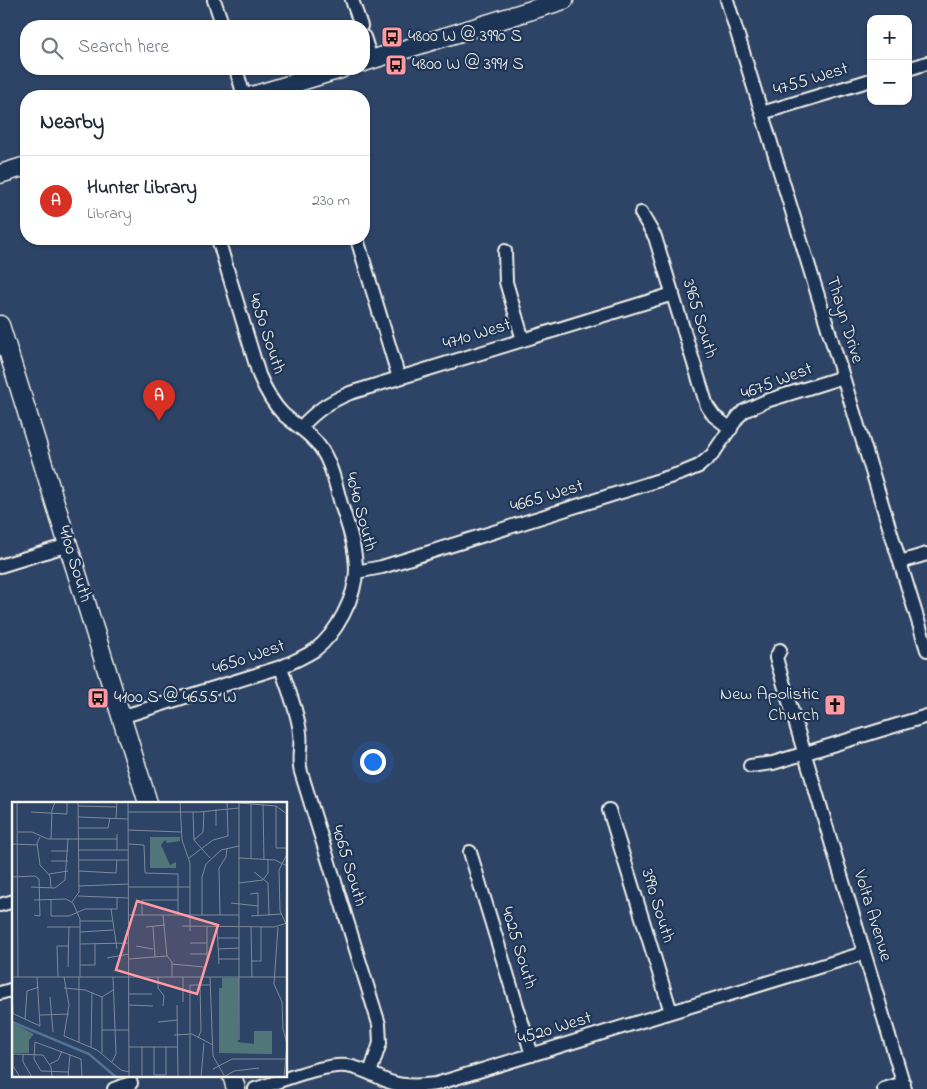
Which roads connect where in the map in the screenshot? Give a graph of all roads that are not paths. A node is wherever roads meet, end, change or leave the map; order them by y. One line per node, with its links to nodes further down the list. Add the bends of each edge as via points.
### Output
1 (214, 0): 5 (street)
2 (352, 0): 6 (street)
3 (564, 0): 7 (main road)
4 (727, 0): 15 (street, Thayn Drive)
5 (221, 20)
6 (359, 20)
7 (370, 60)
8 (927, 63): 9 (street)
9 (912, 68)
10 (238, 75): 13 (street)
11 (321, 75): 14 (main road)
12 (867, 81): 15 (street, 4755 West)
13 (242, 90)
14 (272, 90)
15 (762, 113): 25 (street, Thayn Drive)
16 (20, 168): 17 (main road)
17 (0, 174)
18 (640, 213): 22 (street, 3965 South, via 654,237)
19 (220, 245): 27 (street, 4050 South, via 267,393 284,415)
20 (359, 245): 26 (street)
21 (505, 251): 24 (street, via 506,282)
22 (673, 294): 24 (street, 4710 West); 28 (street, 3965 South, via 707,406)
23 (0, 325): 29 (main road, 4100 South)
24 (523, 340): 26 (street, 4710 West)
25 (843, 377): 28 (street, 4675 West, via 754,406 744,411); 31 (street, Thayn Drive)
26 (399, 378): 27 (street, 4710 West, via 327,403)
27 (301, 427): 33 (street, 4040 South, via 323,450 329,463 350,532)
28 (731, 429): 33 (street, 4665 West, via 712,456 682,474)
29 (68, 545): 32 (street); 39 (main road, 4100 South)
30 (927, 554): 31 (street)
31 (900, 562): 35 (street, Thayn Drive)
32 (0, 566)
33 (356, 572): 36 (street, 4040 South, via 346,610 337,625 317,648)
34 (780, 650): 40 (street, Volta Avenue, via 776,658)
35 (927, 650)
36 (303, 658): 37 (street, 4650 West)
37 (281, 667): 39 (street, 4650 West); 50 (street, 4065 South, via 300,728 299,768 379,1024 380,1044)
38 (927, 716): 40 (street)
39 (121, 717): 42 (main road, 4100 South)
40 (805, 754): 41 (street); 45 (street, Volta Avenue)
41 (750, 766)
42 (148, 802)
43 (609, 810): 48 (street, 3990 South)
44 (470, 852): 49 (street, 4025 South)
45 (864, 953): 48 (street, 4520 West); 53 (street, Volta Avenue)
46 (12, 990): 47 (street)
47 (0, 994)
48 (671, 1012): 49 (street, 4520 West)
49 (532, 1055): 50 (street, 4520 West, via 426,1086 399,1084)
50 (370, 1073): 56 (street, 4520 West, via 348,1066 332,1066)
51 (232, 1076): 55 (main road)
52 (131, 1083): 54 (street)
53 (904, 1086): 57 (street)
54 (114, 1089)
55 (236, 1089)
56 (254, 1089)
57 (884, 1089)

